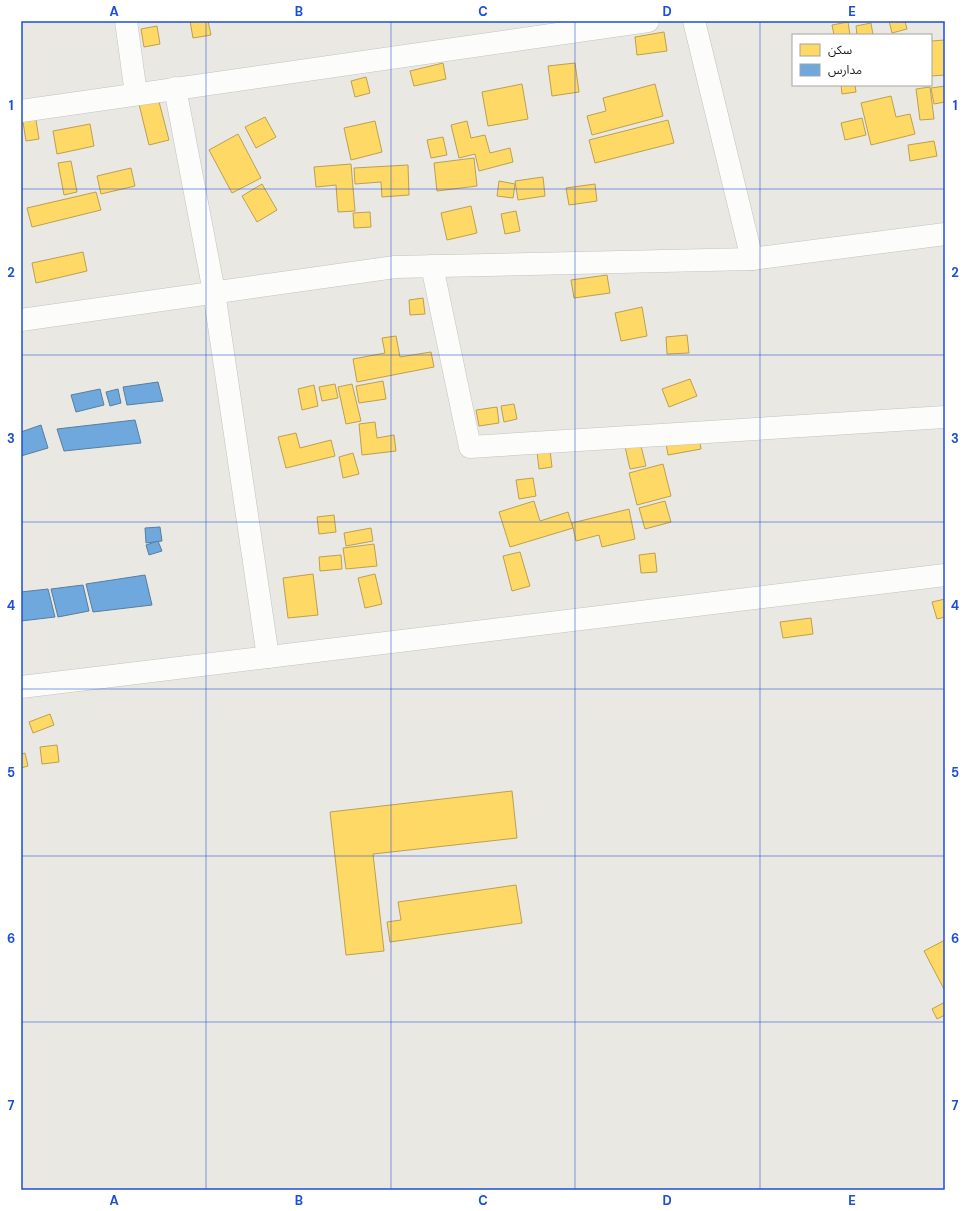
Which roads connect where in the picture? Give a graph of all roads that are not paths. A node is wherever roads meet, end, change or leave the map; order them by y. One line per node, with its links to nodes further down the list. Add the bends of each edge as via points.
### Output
1 (126, 21): 5 (street)
2 (648, 21): 4 (street)
3 (694, 21): 8 (street)
4 (175, 88): 5 (street); 10 (street)
5 (136, 94): 6 (street)
6 (21, 110)
7 (945, 234): 8 (street)
8 (752, 259): 9 (street)
9 (432, 266): 10 (street, via 394,267); 12 (street, via 470,447)
10 (214, 292): 11 (street); 14 (street)
11 (21, 320)
12 (945, 417)
13 (945, 575): 14 (street)
14 (268, 657): 15 (street)
15 (21, 687)

